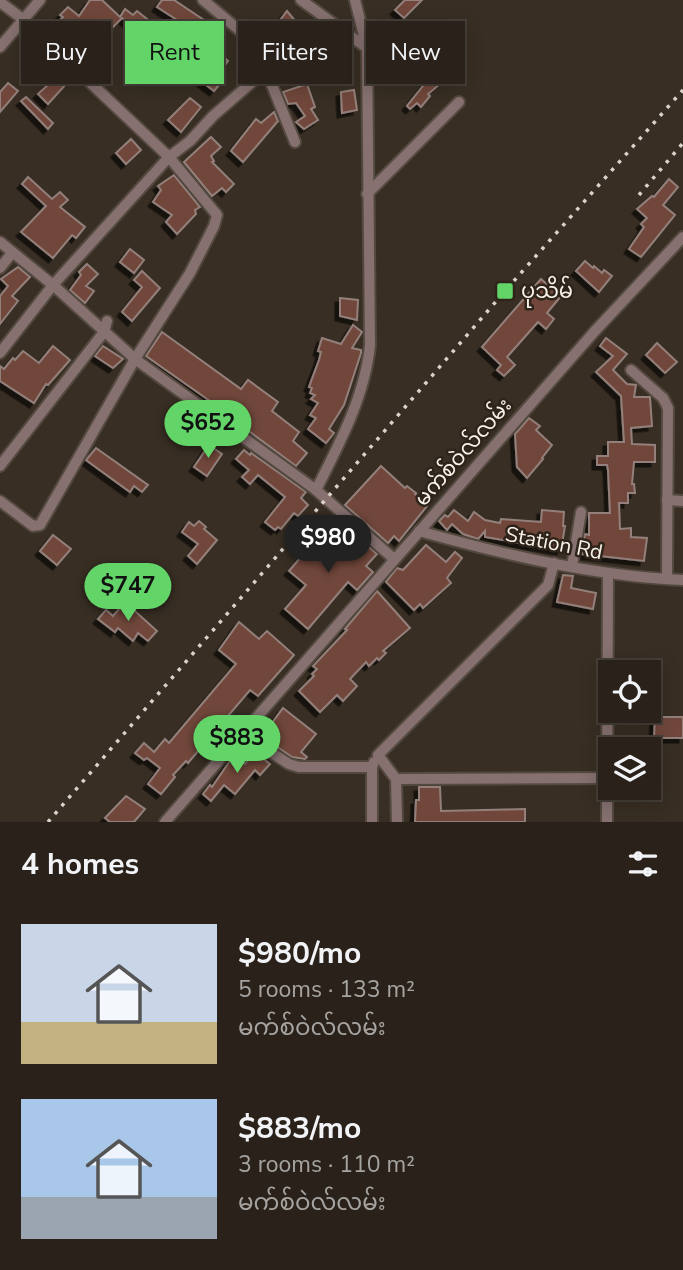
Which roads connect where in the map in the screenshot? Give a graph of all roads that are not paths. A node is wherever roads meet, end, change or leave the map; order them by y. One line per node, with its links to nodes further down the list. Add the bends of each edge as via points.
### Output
1 (40, 0): 6 (street)
2 (203, 0): 7 (street)
3 (301, 0): 10 (street)
4 (355, 0): 8 (street)
5 (0, 2): 6 (street)
6 (23, 20): 9 (street); 16 (street)
7 (238, 30)
8 (366, 44)
9 (0, 47)
10 (366, 47)
11 (250, 84): 16 (street)
12 (273, 84): 15 (street)
13 (367, 84): 17 (street)
14 (459, 102): 17 (street)
15 (295, 142)
16 (169, 158): 22 (street); 25 (street, via 217,215 190,273)
17 (368, 194): 28 (street, via 369,360 343,439)
18 (683, 237): 33 (street, မက်စ်ဝဲလ်လမ်း)
19 (0, 242): 20 (street)
20 (12, 253): 21 (street); 22 (street)
21 (0, 268)
22 (53, 285): 23 (street); 24 (street)
23 (105, 327): 25 (street); 27 (street)
24 (0, 353)
25 (135, 359): 28 (street); 30 (street, via 40,525 33,526)
26 (631, 370): 29 (street, via 663,398 667,408)
27 (0, 466)
28 (316, 490): 34 (street)
29 (667, 500): 31 (street); 38 (street)
30 (0, 501)
31 (683, 501)
32 (581, 512): 36 (street)
33 (419, 531): 34 (street, မက်စ်ဝဲလ်လမ်း); 35 (street, Station Rd)
34 (394, 559): 40 (street, မက်စ်ဝဲလ်လမ်း)
35 (554, 563): 36 (street, Station Rd); 42 (street, via 548,585)
36 (572, 566): 37 (street, Station Rd)
37 (608, 573): 38 (street, Station Rd); 41 (street)
38 (667, 579): 39 (street, Station Rd)
39 (683, 580)
40 (243, 734): 43 (street, via 299,767); 47 (street, မက်စ်ဝဲလ်လမ်း)
41 (607, 737)
42 (378, 755): 43 (street); 45 (street)
43 (372, 767): 48 (street)
44 (598, 778): 45 (street)
45 (396, 779): 49 (street)
46 (607, 800): 50 (street)
47 (165, 822)
48 (372, 822)
49 (397, 822)
50 (607, 822)

